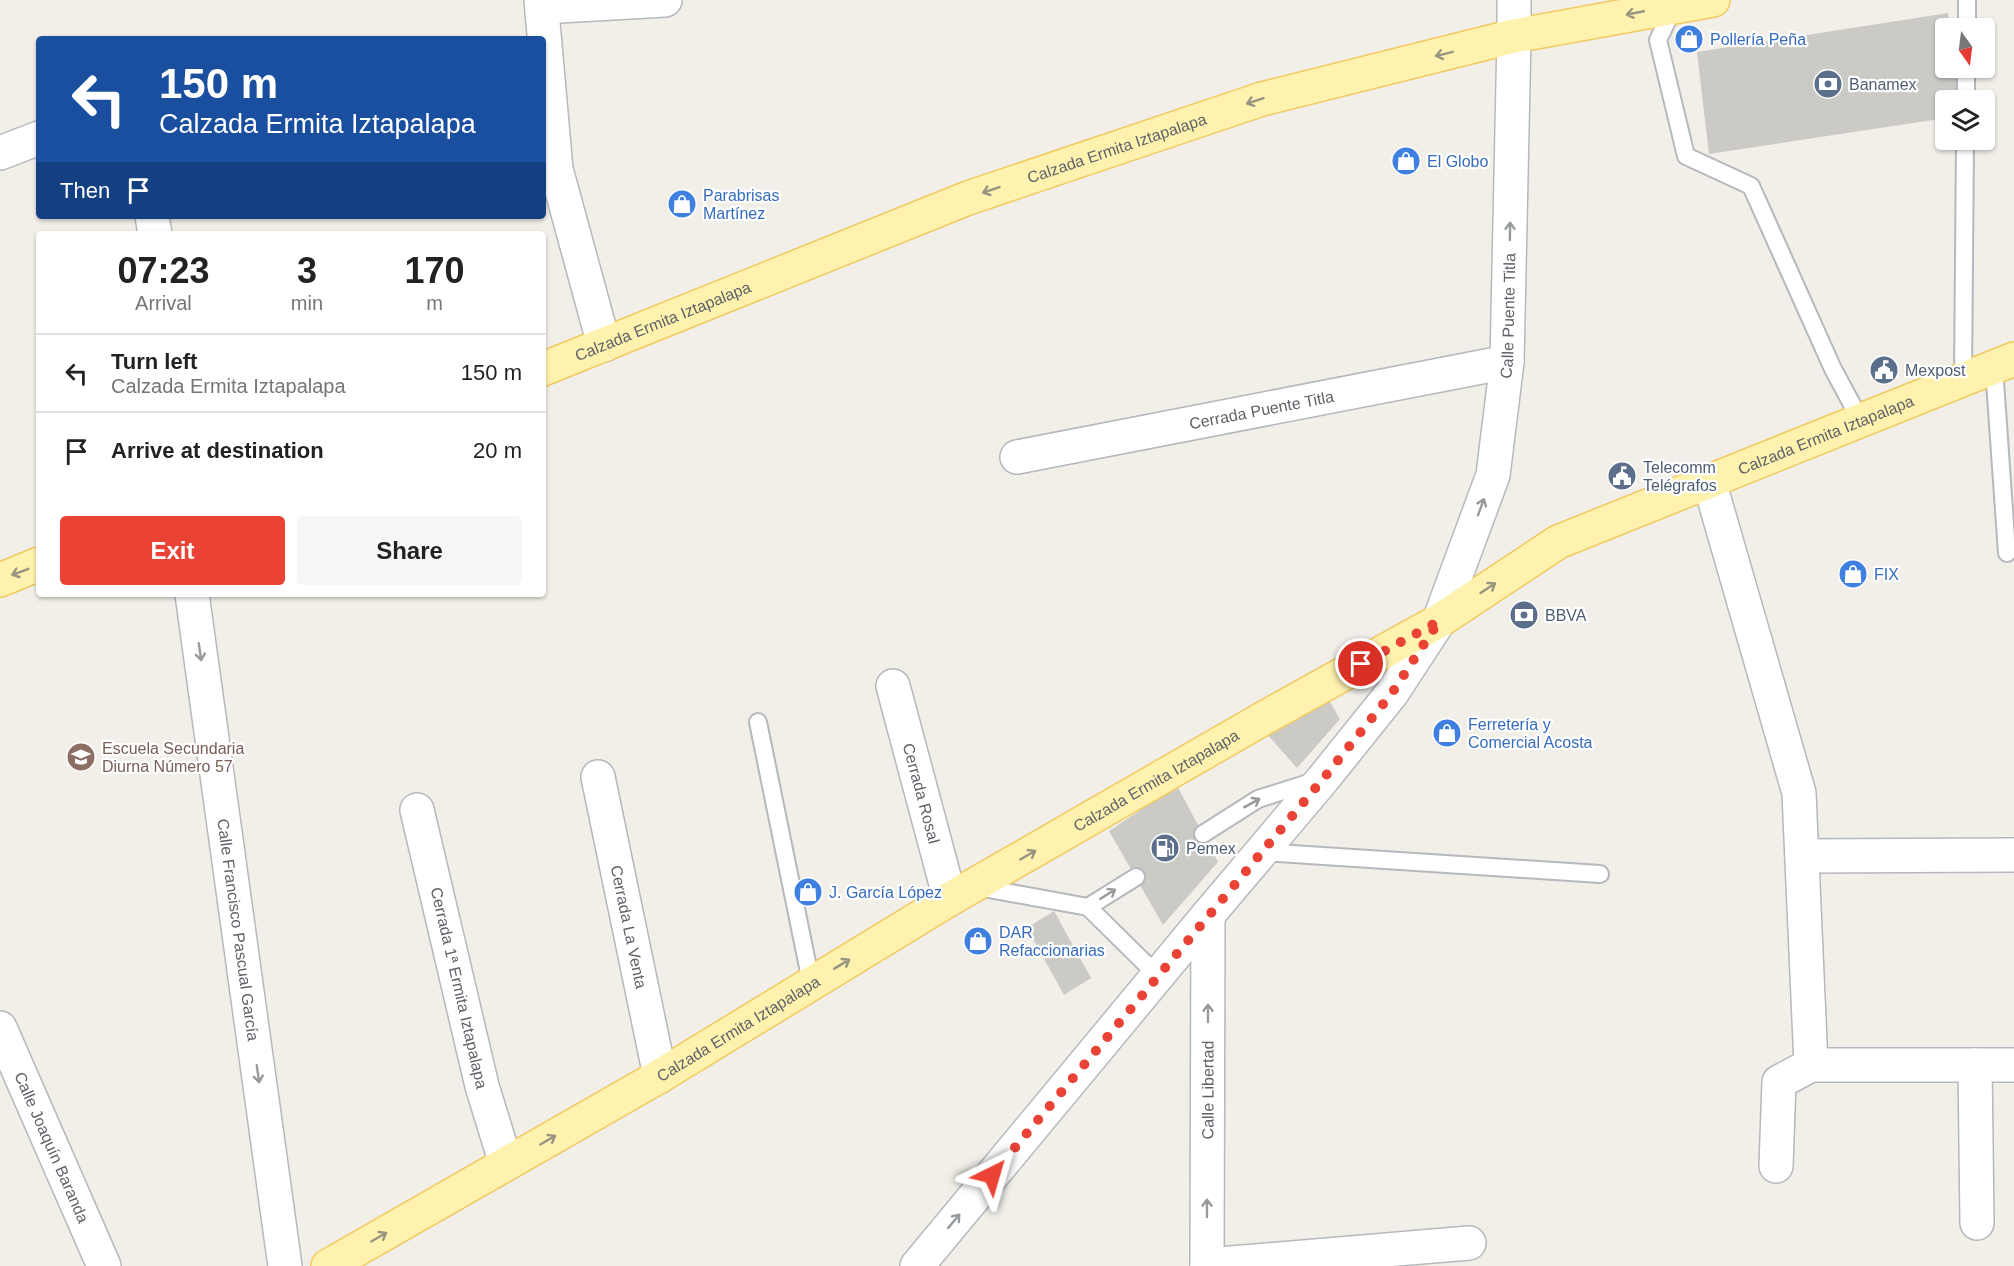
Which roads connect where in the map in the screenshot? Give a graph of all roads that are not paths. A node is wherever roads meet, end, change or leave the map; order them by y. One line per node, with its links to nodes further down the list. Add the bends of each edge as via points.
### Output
1 (664, 0): 5 (street)
2 (1514, 0): 9 (street, Calle Puente Titla)
3 (1713, 0): 6 (main road, Calzada Ermita Iztapalapa)
4 (1967, 0): 7 (lane)
5 (541, 3): 8 (street)
6 (1676, 3): 9 (main road, Calzada Ermita Iztapalapa, one-way to 9); 19 (lane, via 1658,40 1686,156 1751,186 1833,369)
7 (1967, 18)
8 (544, 36)
9 (1514, 36): 14 (main road, Calzada Ermita Iztapalapa, one-way to 14, via 1262,99 980,194); 15 (street, Calle Puente Titla, one-way to 9)
10 (546, 58): 14 (street, via 556,169)
11 (36, 139): 13 (street)
12 (1965, 150): 18 (lane)
13 (0, 153)
14 (604, 345): 17 (main road, Calzada Ermita Iztapalapa)
15 (1507, 362): 20 (street, Cerrada Puente Titla); 26 (street, Calle Puente Titla, one-way to 15, via 1493,475)
16 (2004, 363): 18 (main road, Calzada Ermita Iztapalapa); 22 (lane)
17 (546, 368)
18 (1963, 379): 19 (main road, Calzada Ermita Iztapalapa)
19 (1861, 420): 21 (main road, Calzada Ermita Iztapalapa)
20 (1017, 457)
21 (1709, 481): 26 (main road, Calzada Ermita Iztapalapa, one-way to 21, via 1558,542); 35 (street, via 1799,793)
22 (2007, 553)
23 (36, 565): 24 (main road, one-way to 24)
24 (0, 580)
25 (192, 597): 53 (street, Calle Francisco Pascual García, one-way to 53)
26 (1439, 621): 30 (street, Calle Puente Titla, via 1392,693); 38 (main road, Calzada Ermita Iztapalapa, one-way to 26)
27 (893, 686): 38 (street, Cerrada Rosal)
28 (758, 722): 42 (lane)
29 (598, 777): 47 (street, Cerrada La Venta)
30 (1323, 779): 32 (lane, one-way to 30, via 1258,799); 33 (street, Calle Puente Titla)
31 (417, 810): 48 (street, Cerrada 1ª Ermita Iztapalapa, via 482,1086)
32 (1203, 834)
33 (1261, 852): 36 (lane); 40 (street, Calle Puente Titla)
34 (2014, 855): 35 (street)
35 (1802, 856): 44 (street)
36 (1600, 874)
37 (1136, 877): 39 (lane, one-way to 37)
38 (962, 893): 39 (lane); 42 (main road, Calzada Ermita Iztapalapa, one-way to 38)
39 (1088, 907): 41 (lane)
40 (1208, 915): 41 (street, Calle Puente Titla); 56 (street, Calle Libertad, one-way to 40)
41 (1157, 975): 55 (street, Calle Puente Titla, one-way to 41)
42 (811, 982): 47 (main road, Calzada Ermita Iztapalapa)
43 (0, 1029): 52 (street, Calle Joaquín Baranda)
44 (1811, 1065): 45 (street); 49 (street, via 1779,1082)
45 (1975, 1065): 46 (street); 50 (street)
46 (2014, 1065)
47 (660, 1076): 48 (main road, Calzada Ermita Iztapalapa, one-way to 47)
48 (506, 1164): 54 (main road, Calzada Ermita Iztapalapa, one-way to 48)
49 (1776, 1166)
50 (1977, 1223)
51 (1469, 1243): 56 (street)
52 (105, 1266)
53 (285, 1266)
54 (328, 1266)
55 (917, 1266)
56 (1207, 1266)

